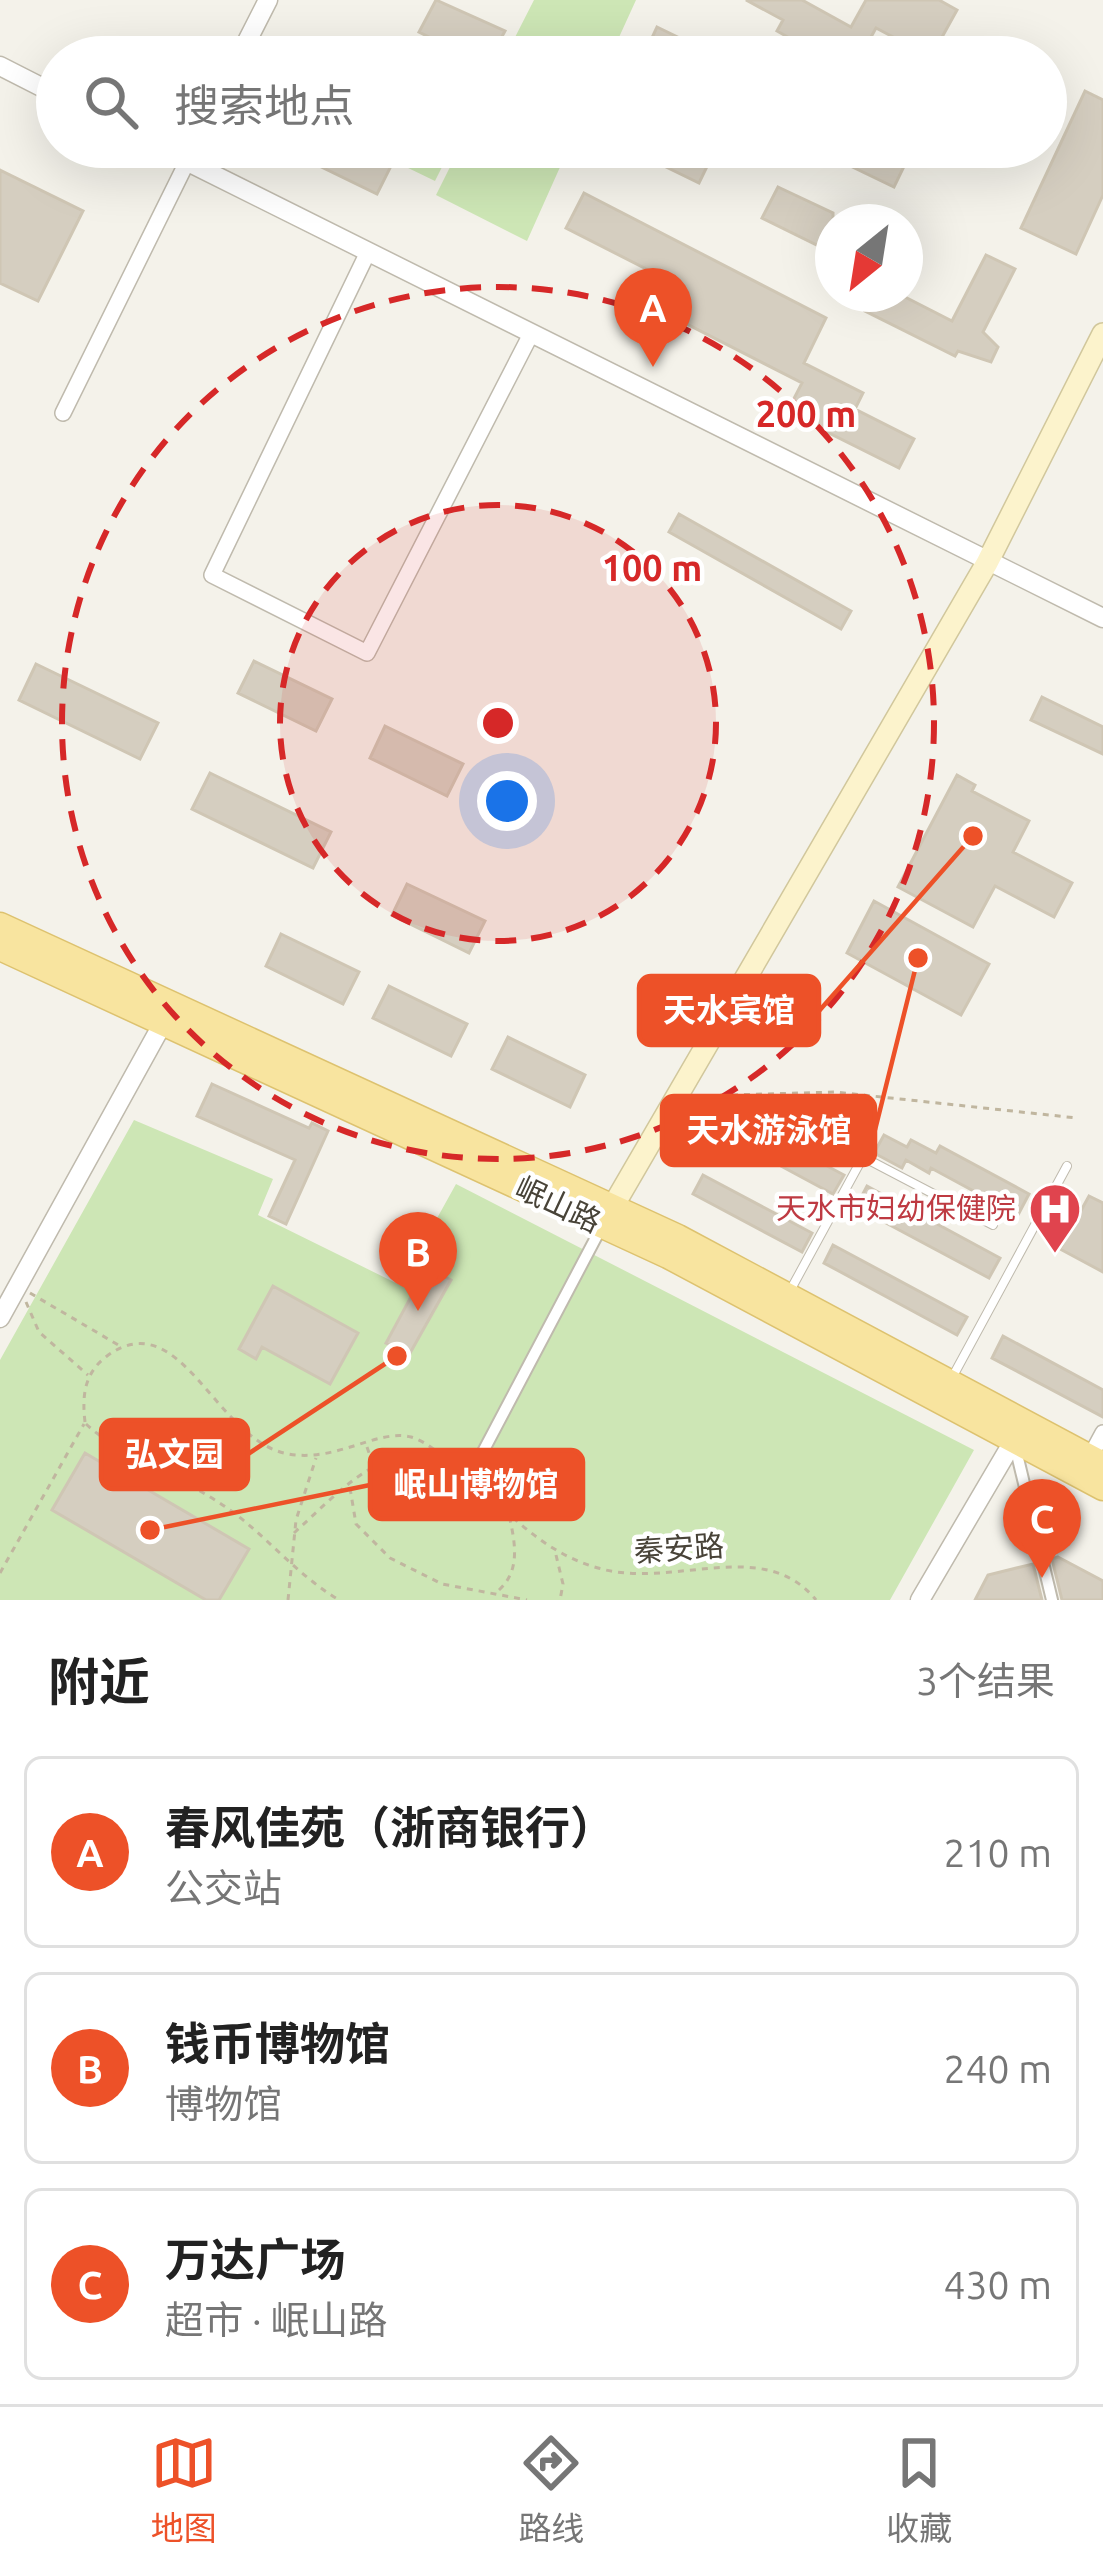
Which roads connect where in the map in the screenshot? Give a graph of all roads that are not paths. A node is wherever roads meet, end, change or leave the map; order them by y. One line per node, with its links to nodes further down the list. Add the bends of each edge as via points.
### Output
1 (268, 0): 2 (street)
2 (250, 36)
3 (0, 66): 4 (street)
4 (36, 84)
5 (184, 168): 10 (street)
6 (216, 168): 7 (street)
7 (368, 252): 8 (street); 8 (street, via 212,574 367,653)
8 (530, 334): 11 (street)
9 (1103, 334): 11 (main road)
10 (63, 412)
11 (987, 563): 12 (street); 17 (main road)
12 (1103, 618)
13 (0, 925): 15 (main road, 岷山路)
14 (0, 949): 15 (main road, 岷山路)
15 (168, 1014): 17 (main road, 岷山路); 20 (street)
16 (1067, 1166): 21 (lane)
17 (608, 1216): 19 (main road, 岷山路); 23 (main road, 岷山路); 26 (street)
18 (993, 1225): 19 (lane, via 863,1157)
19 (788, 1296): 21 (main road, 岷山路)
20 (0, 1318)
21 (950, 1382): 24 (main road, 岷山路)
22 (1103, 1433): 24 (street)
23 (1013, 1440): 25 (main road, 岷山路); 27 (street); 28 (street)
24 (1096, 1461)
25 (1103, 1488)
26 (458, 1499)
27 (920, 1600)
28 (1052, 1600)

